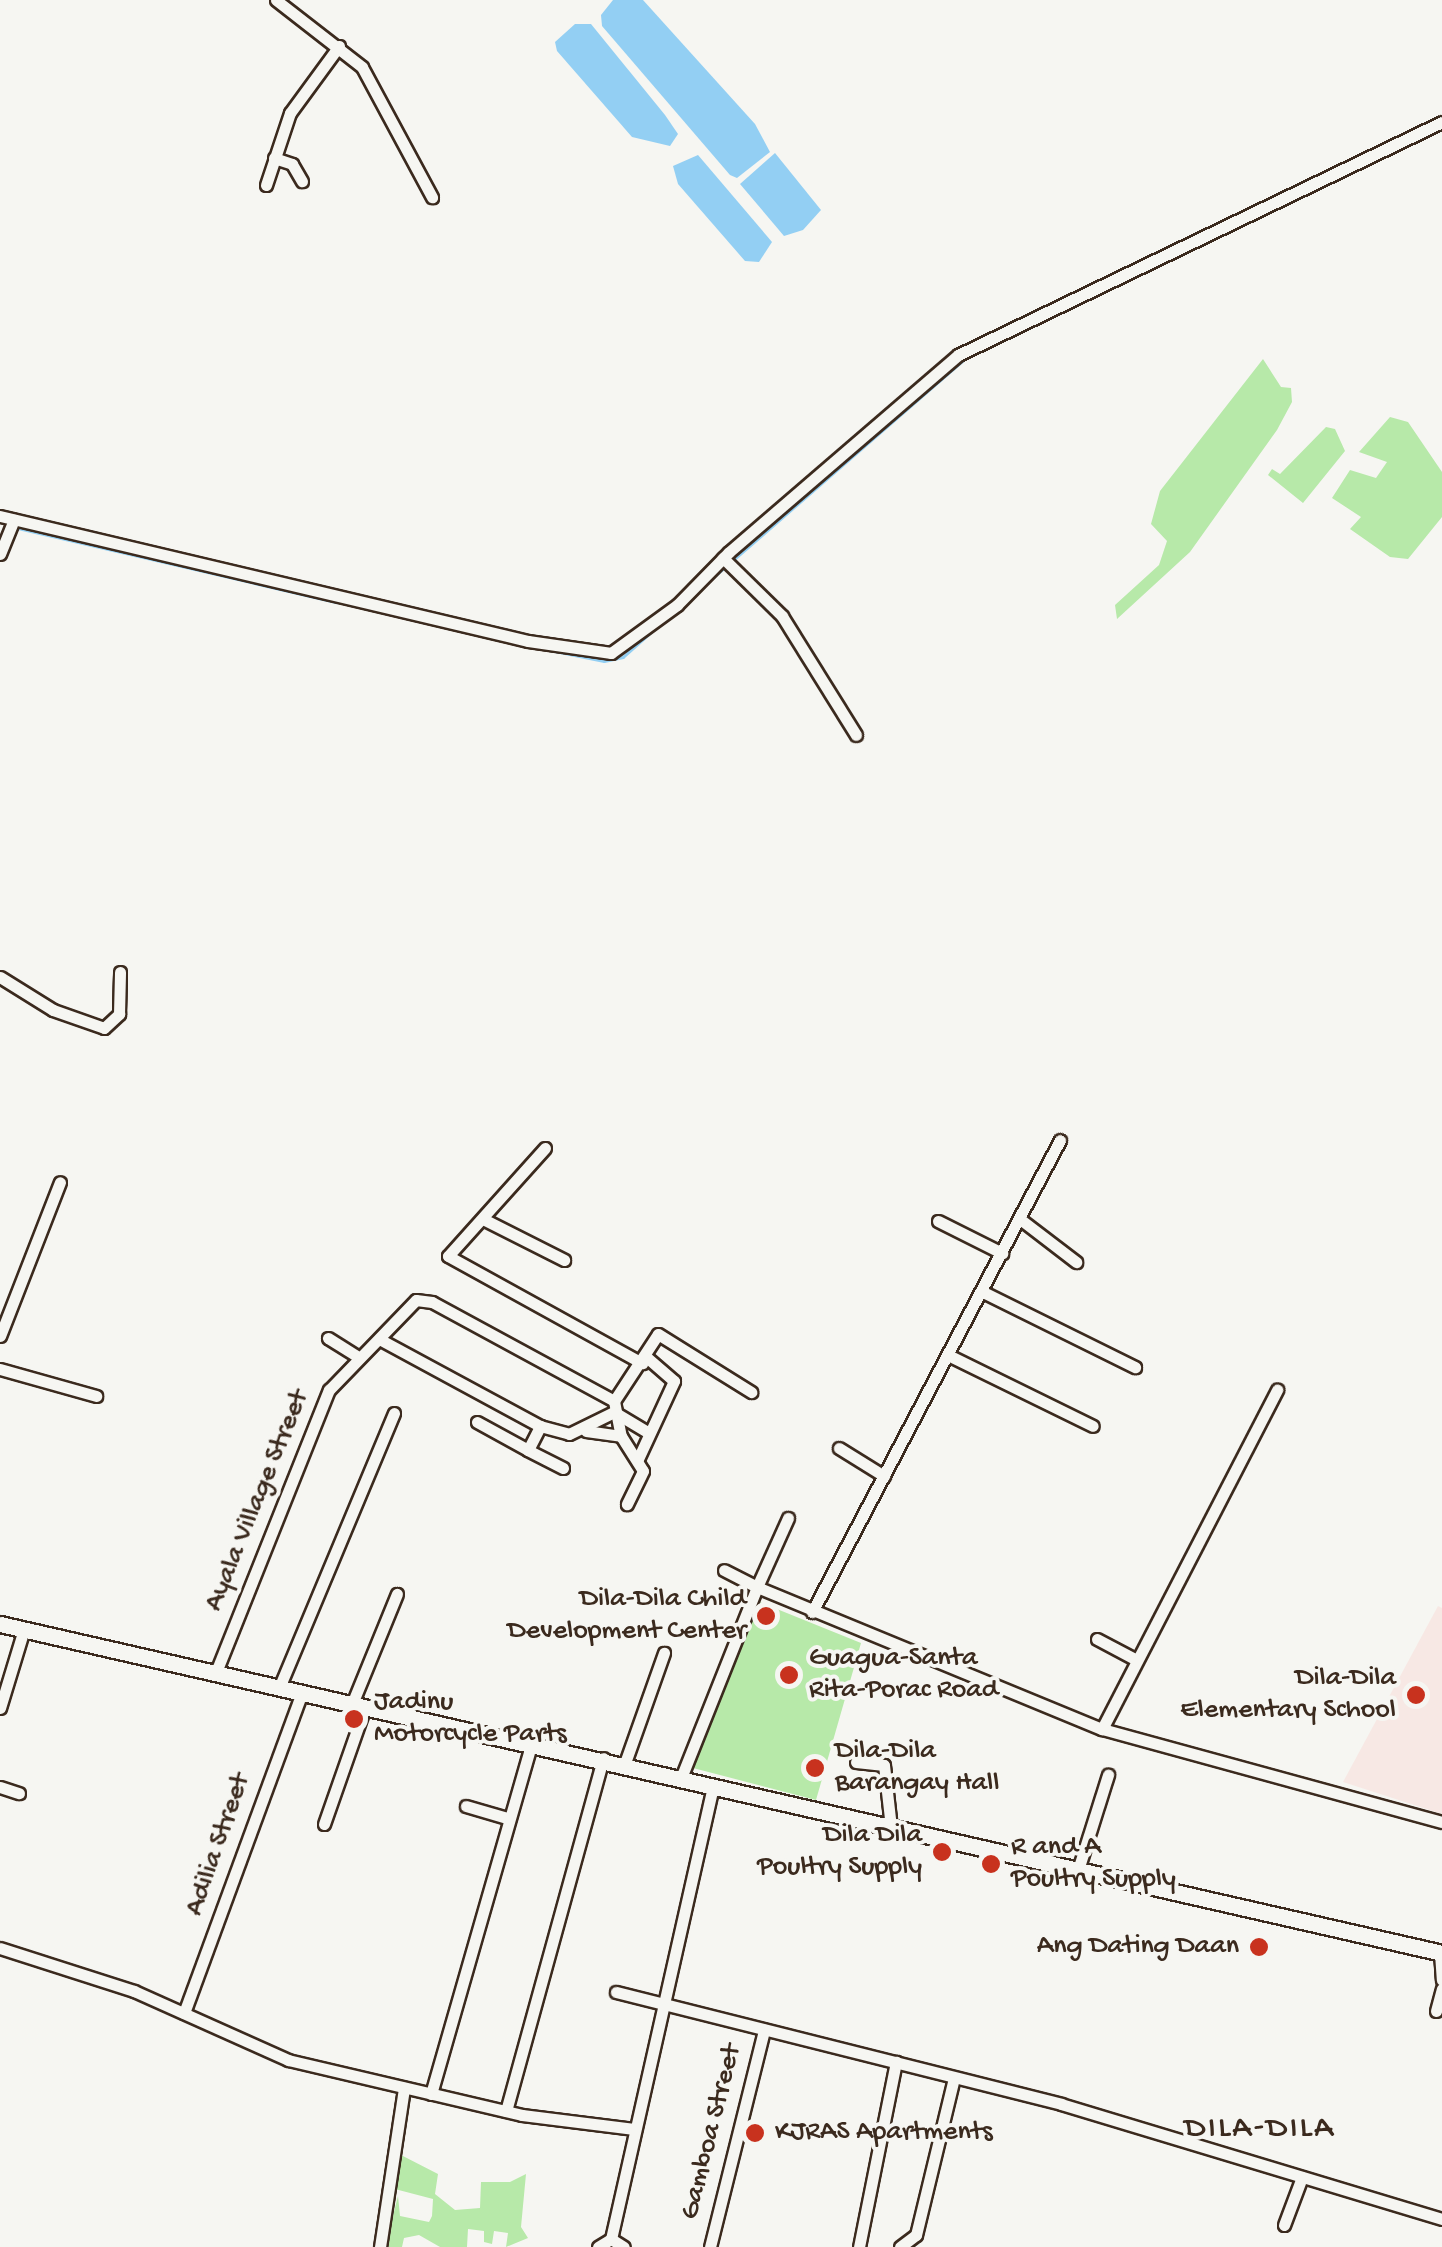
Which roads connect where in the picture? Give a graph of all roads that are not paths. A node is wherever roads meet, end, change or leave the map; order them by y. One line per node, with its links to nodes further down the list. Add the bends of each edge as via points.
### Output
1 (276, 0): 2 (street)
2 (339, 46): 4 (street, via 290,112); 7 (street, via 362,67)
3 (1442, 122): 11 (street, via 958,355)
4 (274, 158): 5 (street, via 292,164); 6 (street)
5 (302, 181)
6 (266, 185)
7 (432, 196)
8 (0, 516): 9 (street)
9 (14, 520): 10 (street); 11 (street, via 602,654 629,644)
10 (0, 554)
11 (726, 562): 12 (street, via 782,616)
12 (856, 735)
13 (120, 972): 14 (street, via 119,1014 104,1028 53,1010)
14 (0, 978)
15 (1060, 1140): 18 (street)
16 (545, 1148): 19 (street)
17 (60, 1182): 25 (street)
18 (1020, 1218): 21 (street); 23 (street)
19 (484, 1219): 22 (street); 30 (street, via 448,1256)
20 (938, 1221): 21 (street)
21 (1002, 1253): 24 (street)
22 (564, 1260)
23 (1076, 1262)
24 (981, 1291): 28 (street); 31 (street)
25 (0, 1336)
26 (328, 1338): 29 (street)
27 (381, 1340): 29 (street, Ayala Village Street); 36 (street, Ayala Village Street, via 411,1303 426,1300); 39 (street)
28 (948, 1355): 40 (street); 48 (street)
29 (358, 1358): 60 (street, Ayala Village Street, via 329,1390)
30 (643, 1359): 34 (street, via 658,1334); 36 (street); 42 (street, via 674,1378)
31 (1135, 1367)
32 (0, 1369): 35 (street)
33 (1277, 1390): 59 (street)
34 (750, 1392)
35 (96, 1396)
36 (614, 1406): 41 (street); 42 (street, Ayala Village Street); 43 (street)
37 (394, 1413): 61 (street)
38 (476, 1422): 45 (street)
39 (540, 1426): 41 (street, via 563,1434); 45 (street)
40 (1093, 1426)
41 (581, 1431): 43 (street)
42 (646, 1431): 46 (street)
43 (621, 1436): 46 (street)
44 (839, 1448): 48 (street)
45 (528, 1450): 47 (street)
46 (638, 1459): 49 (street, via 644,1475)
47 (563, 1468)
48 (884, 1476): 54 (street)
49 (627, 1504)
50 (788, 1518): 52 (street)
51 (724, 1570): 52 (street)
52 (757, 1587): 54 (street); 71 (street)
53 (398, 1594): 63 (street)
54 (812, 1612): 65 (street)
55 (0, 1624): 56 (main road)
56 (24, 1629): 60 (main road); 64 (street)
57 (1097, 1638): 59 (street)
58 (664, 1653): 69 (street)
59 (1134, 1659): 65 (street)
60 (216, 1672): 61 (main road)
61 (279, 1688): 62 (main road)
62 (302, 1693): 63 (main road); 88 (street, Adilia Street)
63 (358, 1706): 66 (main road); 78 (street)
64 (0, 1708)
65 (1102, 1729): 77 (street)
66 (532, 1741): 67 (main road); 76 (street)
67 (603, 1758): 69 (main road); 94 (street)
68 (856, 1762): 79 (street, via 884,1765)
69 (626, 1764): 71 (main road)
70 (1108, 1775): 80 (street)
71 (682, 1778): 73 (main road)
72 (0, 1787): 74 (street)
73 (713, 1787): 79 (main road); 86 (street)
74 (19, 1793)
75 (466, 1806): 76 (street)
76 (507, 1818): 93 (street)
77 (1442, 1822)
78 (324, 1824)
79 (891, 1827): 80 (main road)
80 (1078, 1870): 82 (main road)
81 (0, 1948): 88 (street)
82 (1441, 1953): 83 (street)
83 (1442, 1980)
84 (1442, 1989): 87 (street)
85 (616, 1992): 86 (street)
86 (662, 2003): 89 (street); 95 (street)
87 (1436, 2010)
88 (184, 2013): 92 (street, via 268,2054)
89 (764, 2030): 90 (street); 104 (street, Gamboa Street)
90 (896, 2062): 91 (street); 105 (street)
91 (954, 2078): 96 (street); 100 (street)
92 (404, 2088): 93 (street); 101 (street)
93 (431, 2094): 94 (street)
94 (506, 2111): 95 (street)
95 (634, 2129): 99 (street)
96 (1302, 2176): 97 (street); 98 (street)
97 (1442, 2220)
98 (1284, 2225)
99 (611, 2239): 102 (street); 103 (street)
100 (920, 2241): 106 (street)
101 (380, 2247)
102 (598, 2247)
103 (624, 2247)
104 (710, 2247)
105 (858, 2247)
106 (900, 2247)

